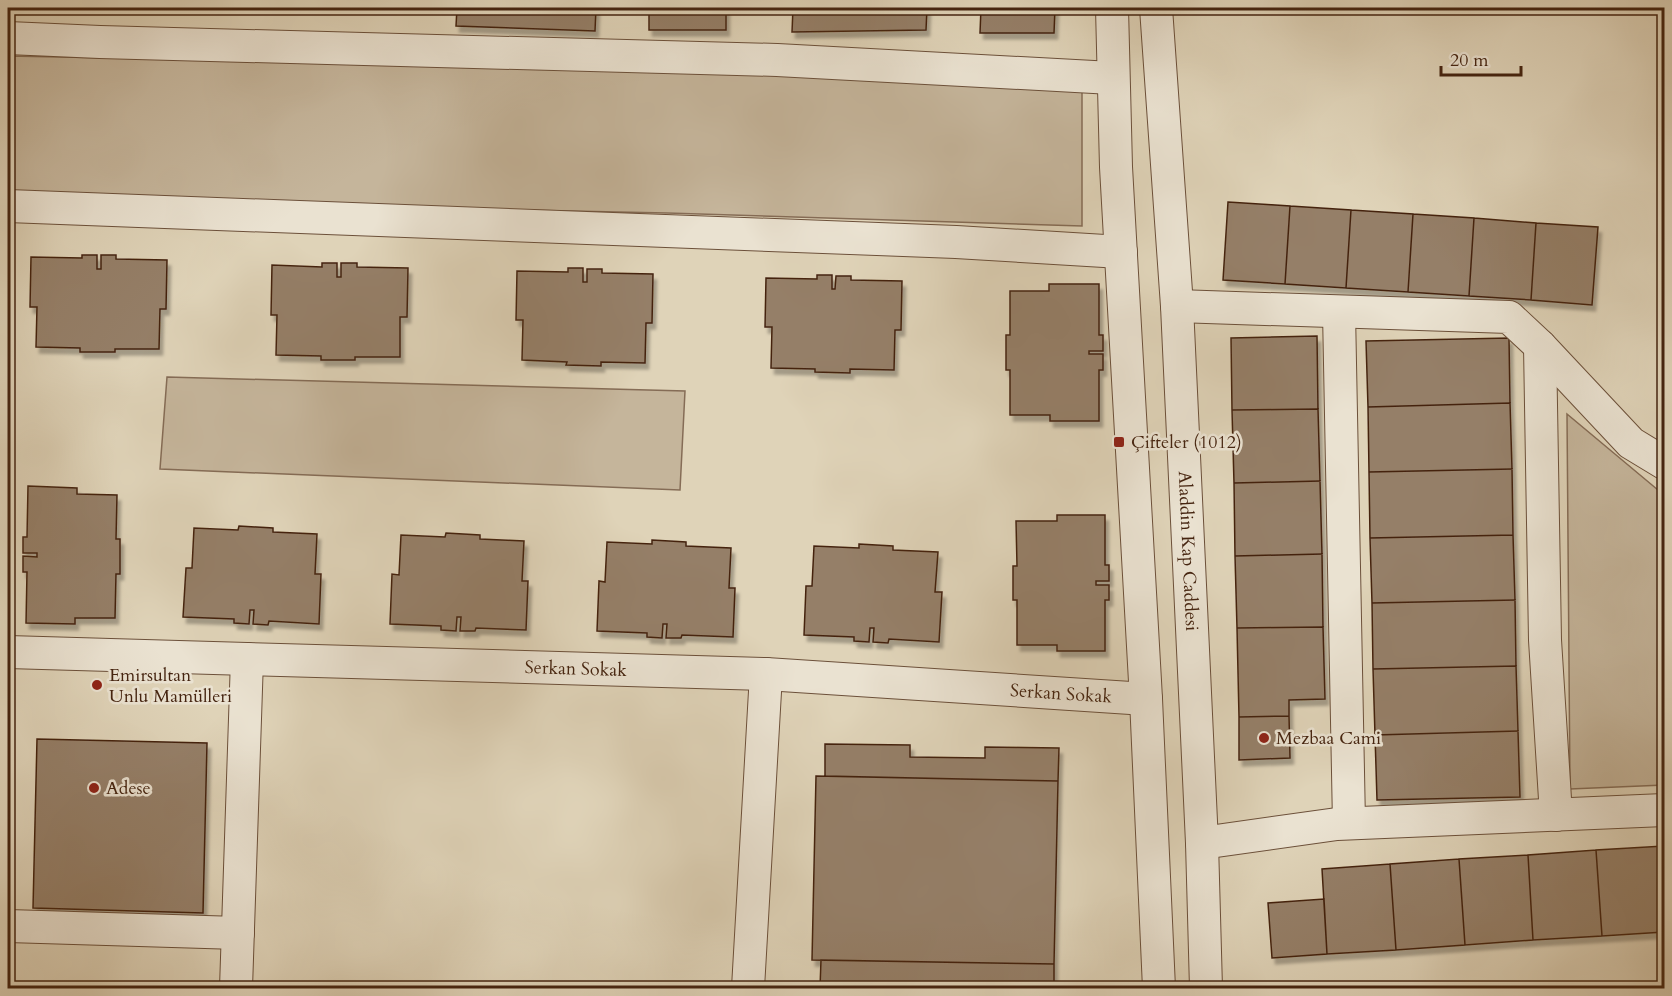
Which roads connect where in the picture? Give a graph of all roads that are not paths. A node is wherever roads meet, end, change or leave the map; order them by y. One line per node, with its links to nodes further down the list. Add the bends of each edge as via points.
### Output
1 (1112, 8): 4 (street)
2 (1156, 8): 7 (street, Aladdin Kap Caddesi)
3 (8, 38): 4 (street, via 777,60)
4 (1113, 78): 6 (street)
5 (8, 206): 6 (street, via 956,242)
6 (1121, 252): 14 (street)
7 (1177, 306): 8 (street); 18 (street, Aladdin Kap Caddesi)
8 (1339, 312): 9 (street, via 1509,317); 17 (street)
9 (1539, 346): 10 (street, via 1631,443); 16 (street, via 1545,640)
10 (1665, 463)
11 (8, 652): 12 (street, Serkan Sokak)
12 (247, 659): 13 (street, Serkan Sokak); 20 (street); 21 (street)
13 (766, 674): 14 (street, Serkan Sokak); 22 (street)
14 (1146, 699): 23 (street)
15 (1665, 810): 16 (street)
16 (1556, 815): 17 (street)
17 (1349, 823): 18 (street)
18 (1202, 843): 24 (street, Aladdin Kap Caddesi)
19 (8, 926): 20 (street)
20 (238, 933): 21 (street)
21 (237, 988)
22 (748, 988)
23 (1159, 988)
24 (1206, 988)

